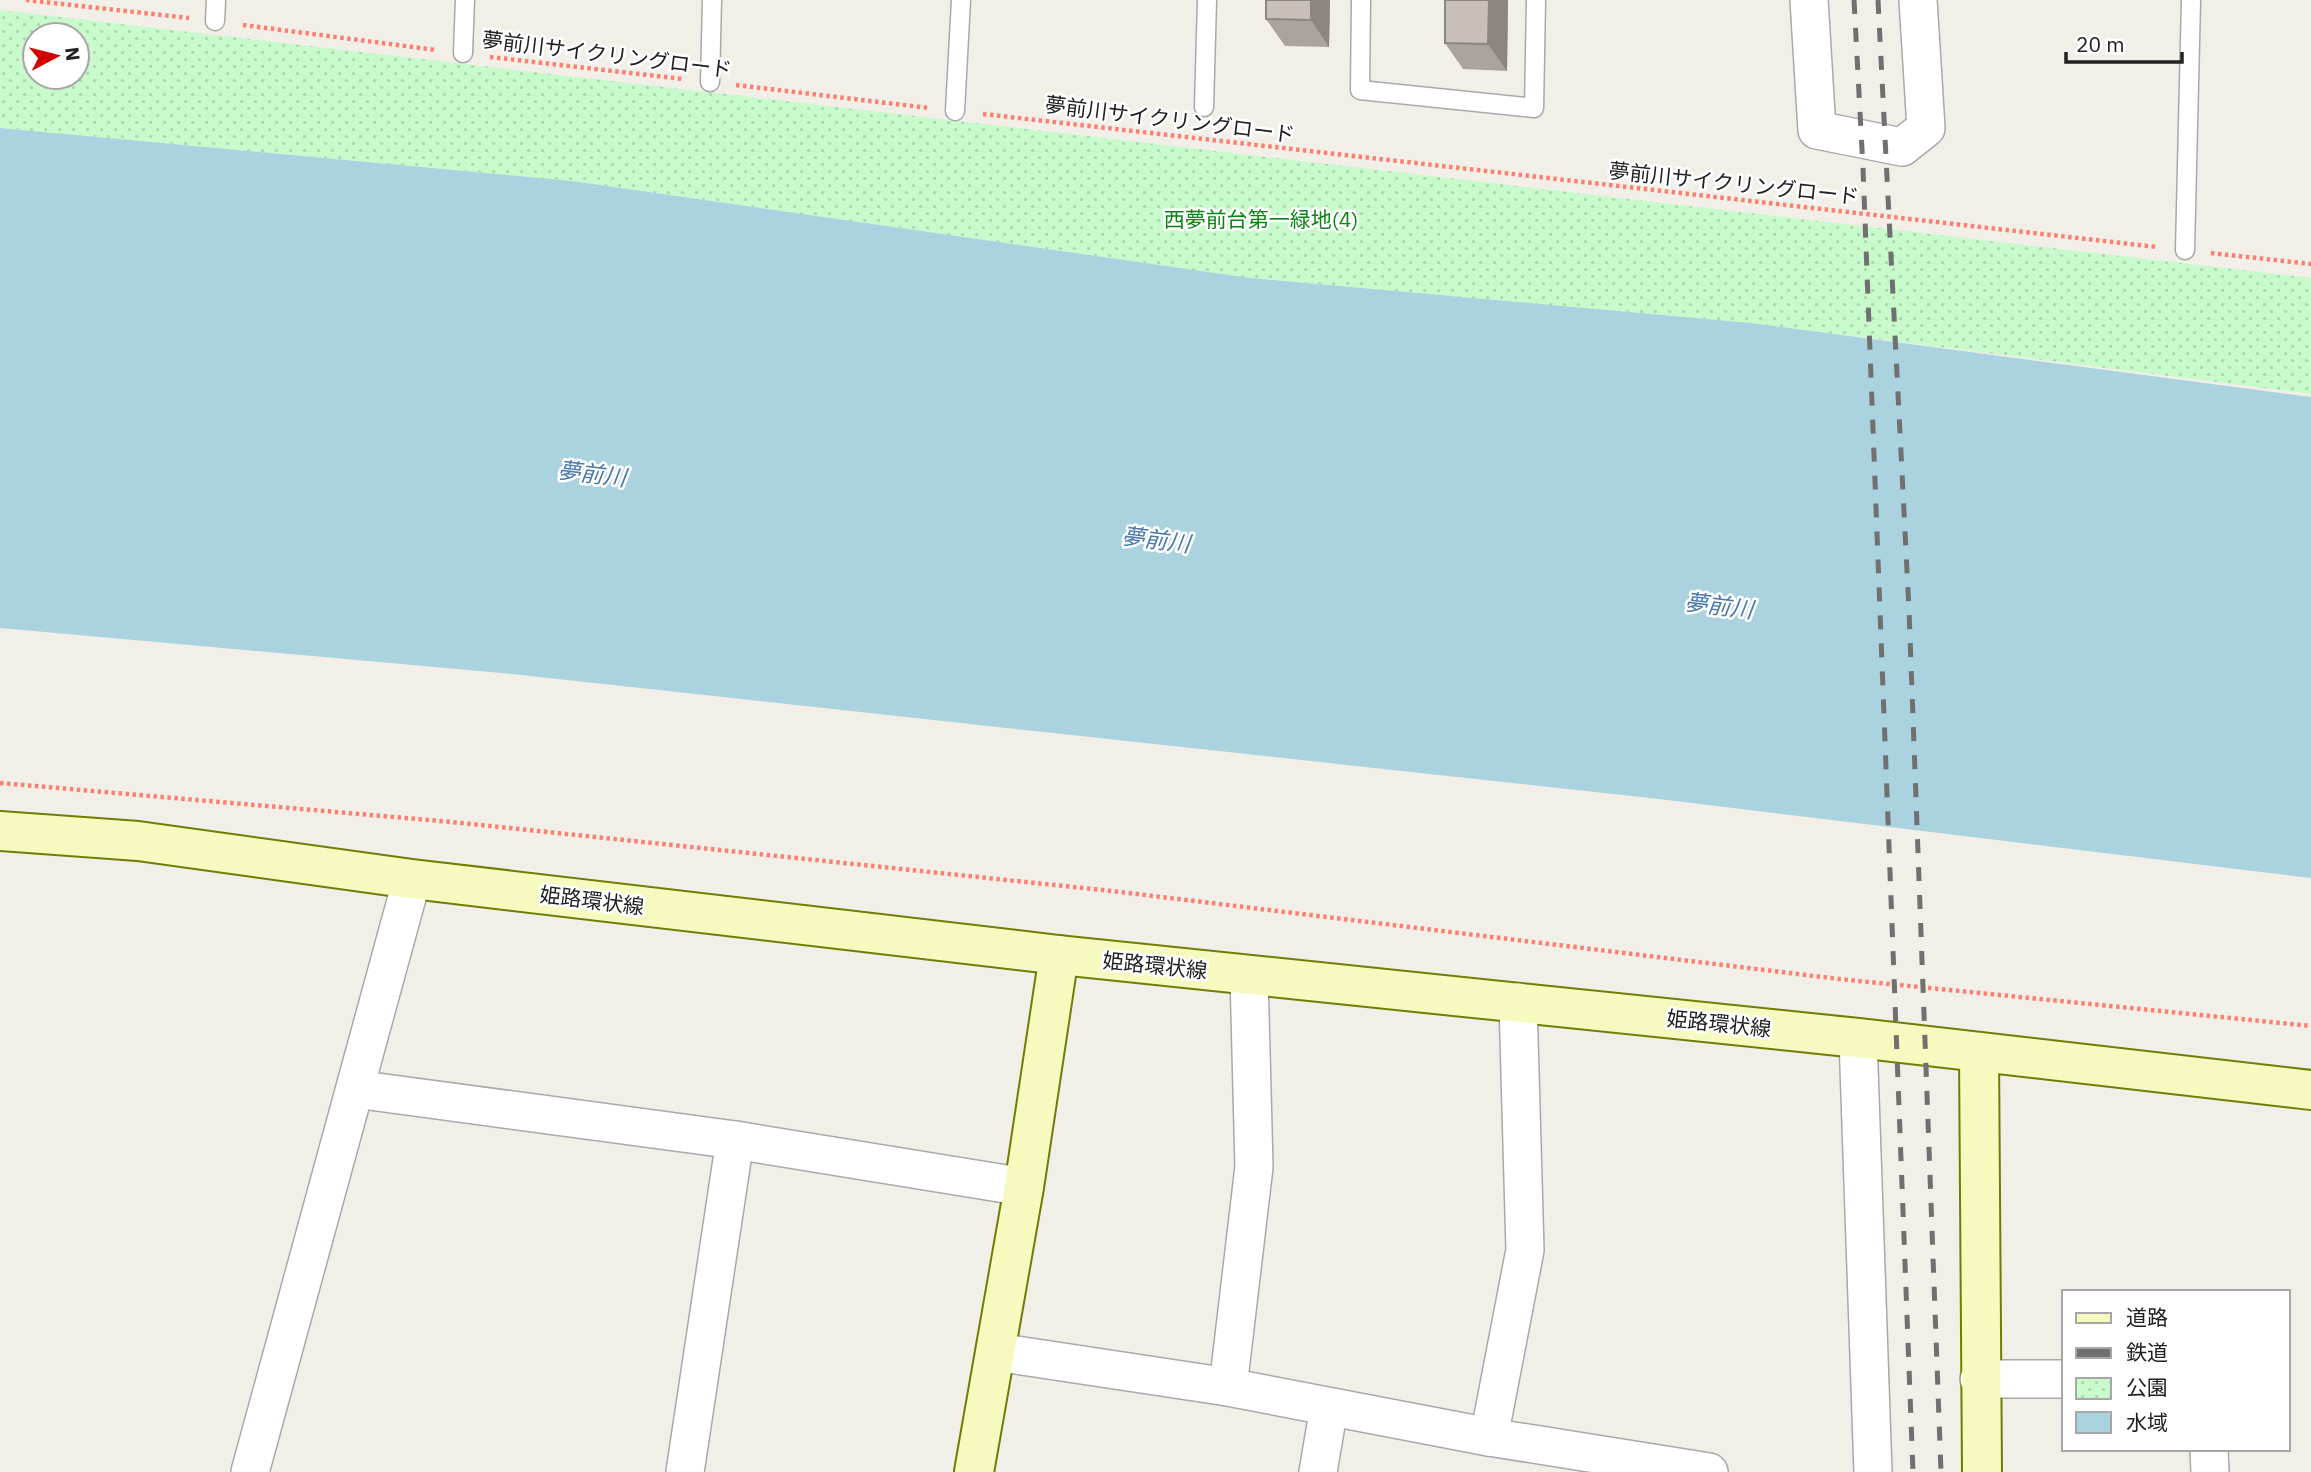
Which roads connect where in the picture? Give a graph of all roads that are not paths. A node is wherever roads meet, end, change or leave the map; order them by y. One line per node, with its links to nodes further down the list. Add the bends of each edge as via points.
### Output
1 (216, 0): 11 (lane)
2 (465, 0): 12 (lane)
3 (712, 0): 13 (lane)
4 (961, 0): 15 (lane)
5 (1207, 0): 14 (lane)
6 (1361, 0): 7 (lane, via 1360,90 1534,108)
7 (1536, 0)
8 (1809, 0): 9 (street, via 1817,130 1902,146 1926,128)
9 (1918, 0)
10 (2191, 0): 16 (lane)
11 (215, 21)
12 (463, 53)
13 (710, 82)
14 (1204, 107)
15 (955, 111)
16 (2185, 250)
17 (0, 831): 18 (main road, 姫路環状線, via 138,841)
18 (412, 880): 19 (main road, 姫路環状線); 24 (street)
19 (1059, 955): 20 (main road, 姫路環状線); 27 (main road)
20 (1248, 975): 21 (main road, 姫路環状線); 31 (street, via 1254,1167)
21 (1518, 1002): 22 (main road, 姫路環状線); 33 (street, via 1525,1250)
22 (1858, 1038): 23 (main road, 姫路環状線); 41 (street)
23 (1979, 1052): 25 (main road, 姫路環状線); 29 (main road)
24 (355, 1089): 26 (street); 36 (street)
25 (2311, 1090)
26 (735, 1140): 27 (street); 37 (street)
27 (1024, 1187): 28 (main road)
28 (996, 1352): 31 (street); 38 (main road)
29 (1979, 1378): 30 (street); 42 (main road)
30 (2062, 1380)
31 (1228, 1387): 32 (street)
32 (1329, 1408): 33 (street); 39 (street)
33 (1489, 1437): 35 (street)
34 (2209, 1451): 43 (street)
35 (1646, 1468): 40 (street)
36 (250, 1472)
37 (685, 1472)
38 (974, 1472)
39 (1318, 1472)
40 (1709, 1472)
41 (1873, 1472)
42 (1982, 1472)
43 (2210, 1472)

